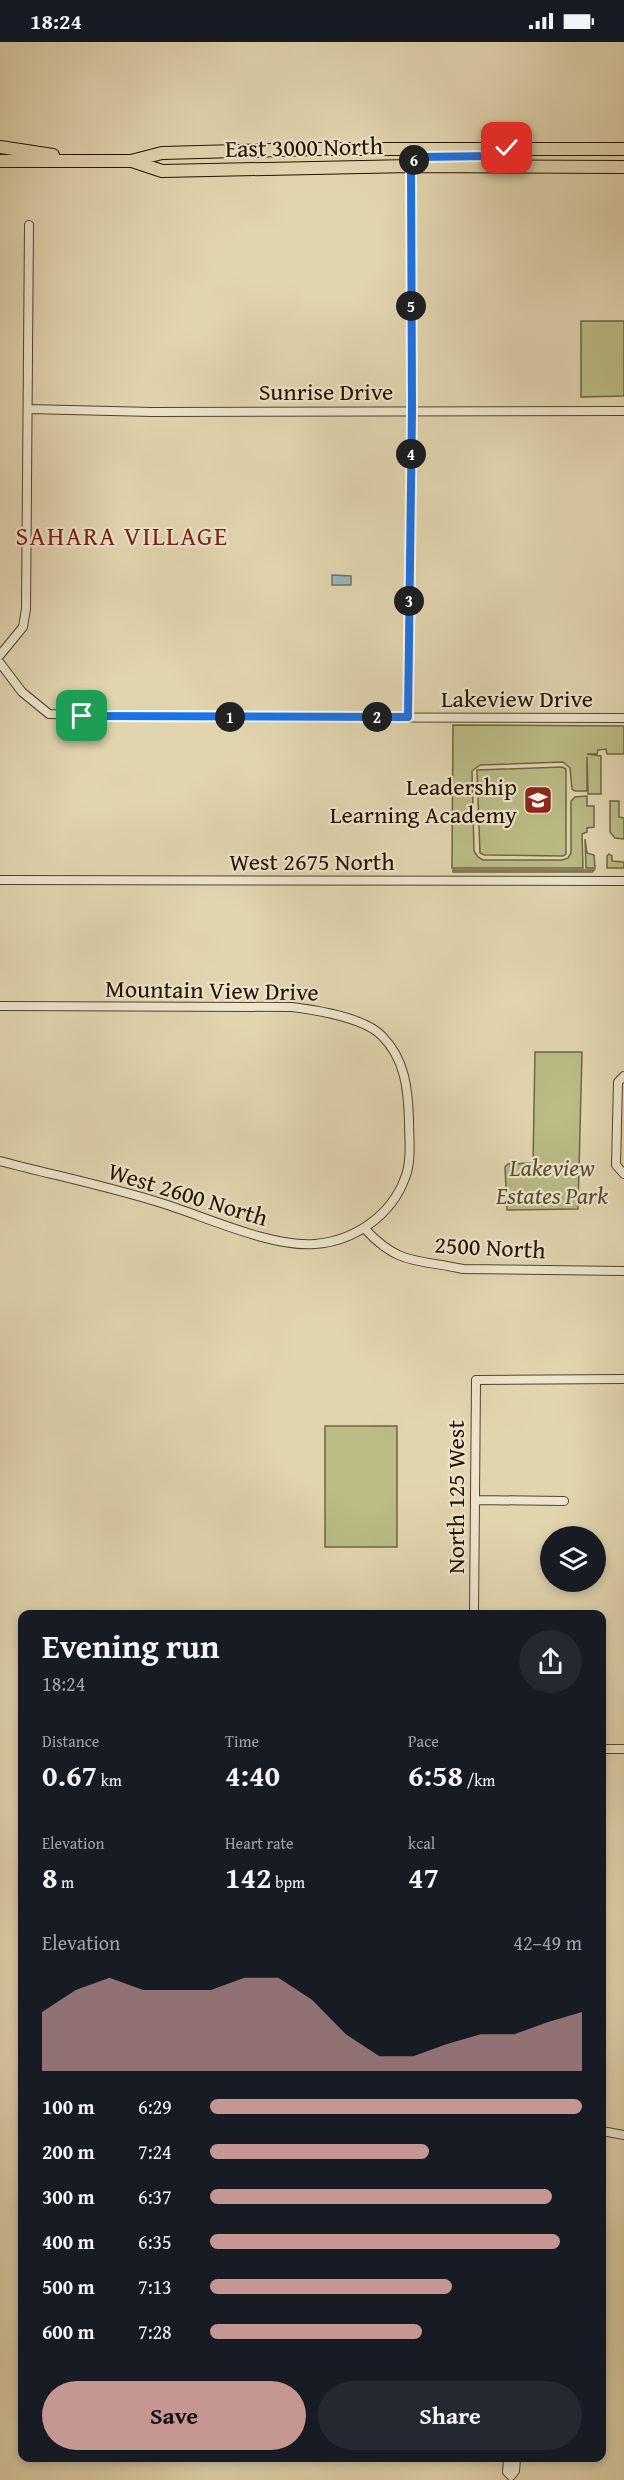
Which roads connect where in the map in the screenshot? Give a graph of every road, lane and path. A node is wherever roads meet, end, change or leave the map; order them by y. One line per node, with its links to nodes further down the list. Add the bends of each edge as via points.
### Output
1 (0, 147): 5 (main road)
2 (507, 148): 3 (main road, East 3000 North); 6 (main road, East 3000 North, via 162,153); 7 (main road, via 493,156 418,157)
3 (624, 149)
4 (0, 161): 5 (main road)
5 (101, 161): 6 (main road)
6 (131, 161): 7 (main road, East 3000 North, via 162,171)
7 (411, 166): 8 (main road, East 3000 North); 11 (street)
8 (624, 166)
9 (29, 225): 10 (street)
10 (28, 409): 11 (street, Sunrise Drive); 13 (street, via 26,609 23,627)
11 (412, 410): 12 (street, Sunrise Drive); 15 (street)
12 (624, 411)
13 (0, 655)
14 (0, 663): 15 (street, Lakeview Drive, via 22,692 49,714)
15 (408, 717): 16 (street, Lakeview Drive)
16 (624, 718)
17 (0, 880): 18 (street, West 2675 North)
18 (624, 881)
19 (0, 1006): 25 (street, Mountain View Drive, via 292,1007 324,1011 378,1033 404,1068 409,1154 406,1178 392,1203)
20 (624, 1076): 22 (street, via 618,1082)
21 (624, 1138): 22 (street)
22 (616, 1145): 24 (street, via 616,1165)
23 (0, 1161): 25 (street, West 2600 North, via 156,1201 284,1243 339,1240)
24 (624, 1174)
25 (364, 1229): 26 (street, 2500 North, via 400,1258 426,1264 462,1269)
26 (624, 1271)
27 (624, 1379): 28 (street, North 125 West, via 476,1380)
28 (475, 1500): 29 (street); 30 (street, North 125 West)
29 (564, 1501)
30 (474, 1610)
31 (606, 1749): 32 (street)
32 (624, 1749)
33 (606, 2132): 34 (street)
34 (624, 2135)
35 (508, 2462): 36 (street)
36 (511, 2478)

